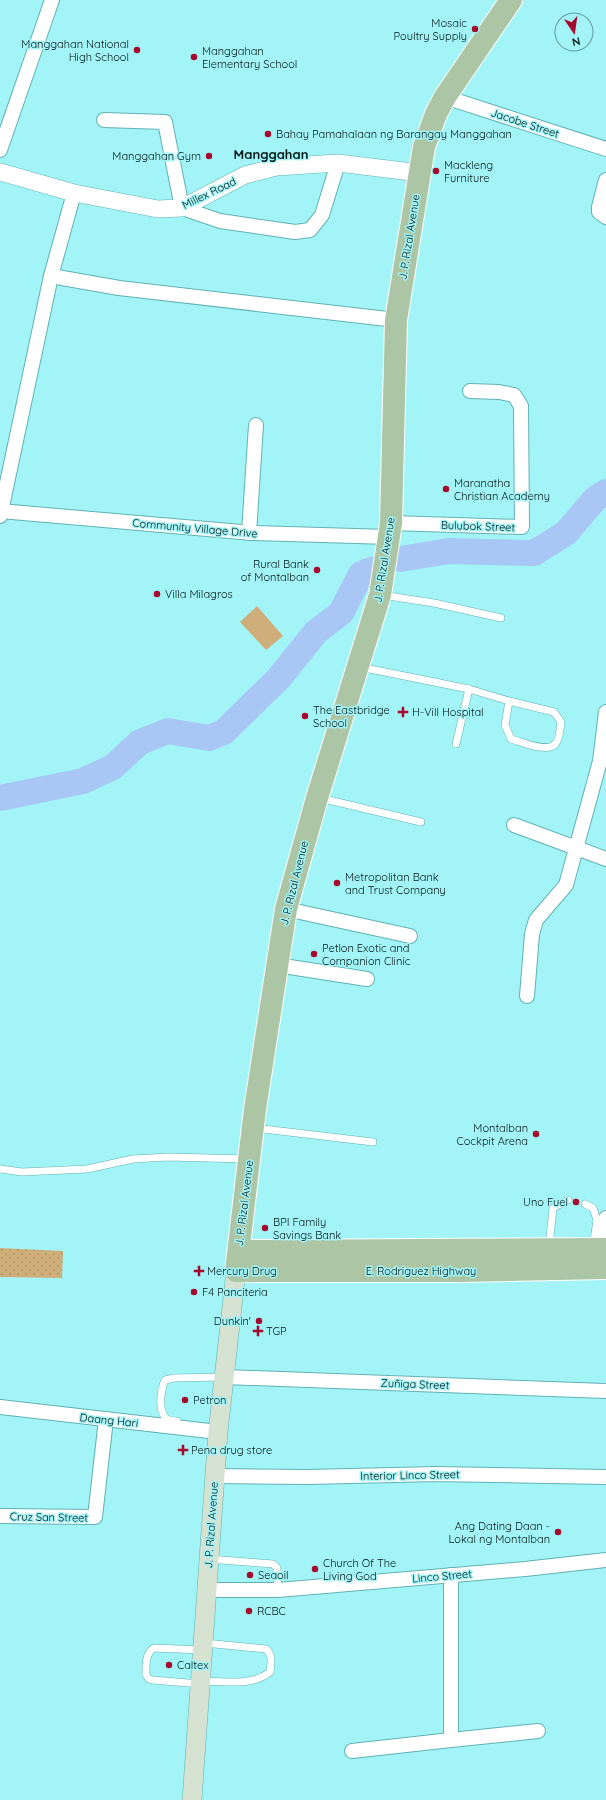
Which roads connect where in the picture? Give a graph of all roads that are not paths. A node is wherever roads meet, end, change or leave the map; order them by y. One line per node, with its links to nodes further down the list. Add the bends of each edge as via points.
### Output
1 (52, 0): 6 (street)
2 (511, 0): 3 (main road, J. P. Rizal Avenue)
3 (445, 97): 5 (street, Jacobe Street); 9 (main road, J. P. Rizal Avenue, via 424,147)
4 (104, 120): 12 (street, via 165,122)
5 (606, 149)
6 (0, 150)
7 (338, 163): 9 (street, Millex Road); 12 (street, Millex Road, via 276,167 245,175); 12 (street, via 322,215 310,230 295,232 220,221)
8 (0, 172): 11 (street, Millex Road)
9 (420, 173): 15 (main road, J. P. Rizal Avenue)
10 (606, 180): 13 (street, via 599,212)
11 (74, 193): 12 (street, Millex Road, via 158,209); 14 (street)
12 (182, 208)
13 (606, 217)
14 (51, 276): 15 (street, via 119,288); 18 (street)
15 (396, 320): 19 (main road, J. P. Rizal Avenue)
16 (470, 391): 19 (street, Bulubok Street, via 514,395 521,406 522,527)
17 (256, 425): 20 (street)
18 (0, 513): 20 (street, Community Village Drive)
19 (390, 530): 20 (street, Community Village Drive); 21 (main road, J. P. Rizal Avenue)
20 (249, 533)
21 (380, 595): 22 (lane, via 434,603); 23 (main road, J. P. Rizal Avenue)
22 (501, 618)
23 (358, 667): 24 (lane); 28 (main road, J. P. Rizal Avenue)
24 (469, 689): 25 (lane); 27 (lane)
25 (509, 701): 25 (lane, via 554,712 561,722 554,746 545,748 511,739 505,725)
26 (606, 712): 31 (street, via 600,761)
27 (456, 744)
28 (317, 798): 29 (lane); 33 (main road, J. P. Rizal Avenue)
29 (421, 822)
30 (514, 825): 31 (street)
31 (576, 848): 32 (street); 37 (street, via 566,886 536,920 532,934)
32 (606, 859)
33 (286, 909): 34 (street); 35 (main road, J. P. Rizal Avenue)
34 (410, 936)
35 (277, 964): 36 (street); 38 (main road, J. P. Rizal Avenue)
36 (368, 979)
37 (527, 996)
38 (253, 1128): 39 (lane); 40 (main road, J. P. Rizal Avenue)
39 (372, 1142)
40 (249, 1160): 41 (lane, via 168,1156 133,1159 87,1169 22,1172); 47 (main road, J. P. Rizal Avenue)
41 (0, 1169)
42 (568, 1200): 45 (lane, via 553,1208)
43 (585, 1204): 46 (lane, via 592,1208 597,1220)
44 (606, 1218): 46 (street)
45 (548, 1250): 46 (main road, E. Rodriguez Highway); 47 (main road, E. Rodriguez Highway)
46 (602, 1254): 47 (main road, E. Rodriguez Highway, via 461,1271)
47 (237, 1261): 48 (main road, J. P. Rizal Avenue)
48 (225, 1377): 49 (street, Zuñiga Street); 52 (main road, J. P. Rizal Avenue); 52 (lane, via 174,1378 165,1380 162,1386 161,1409 168,1420)
49 (606, 1391)
50 (0, 1407): 51 (street, Daang Hari)
51 (106, 1419): 52 (street, Daang Hari); 55 (street, Cruz San Street, via 95,1517)
52 (218, 1429): 53 (main road, J. P. Rizal Avenue)
53 (215, 1476): 54 (street, Interior Linco Street, via 436,1474); 56 (main road, J. P. Rizal Avenue)
54 (606, 1477)
55 (0, 1516)
56 (209, 1559): 59 (main road, J. P. Rizal Avenue); 60 (lane, via 273,1564 277,1568)
57 (606, 1560): 58 (street, Linco Street)
58 (451, 1575): 60 (street, Linco Street); 64 (street)
59 (207, 1590): 60 (street, Linco Street); 61 (main road, J. P. Rizal Avenue)
60 (278, 1590)
61 (203, 1647): 62 (main road, J. P. Rizal Avenue); 62 (lane, via 154,1648 147,1656 146,1675 149,1679); 62 (lane, via 266,1649 270,1652 270,1672 250,1682)
62 (200, 1682): 66 (main road, J. P. Rizal Avenue)
63 (538, 1731): 64 (street)
64 (451, 1740): 65 (street)
65 (352, 1751)
66 (192, 1800)

